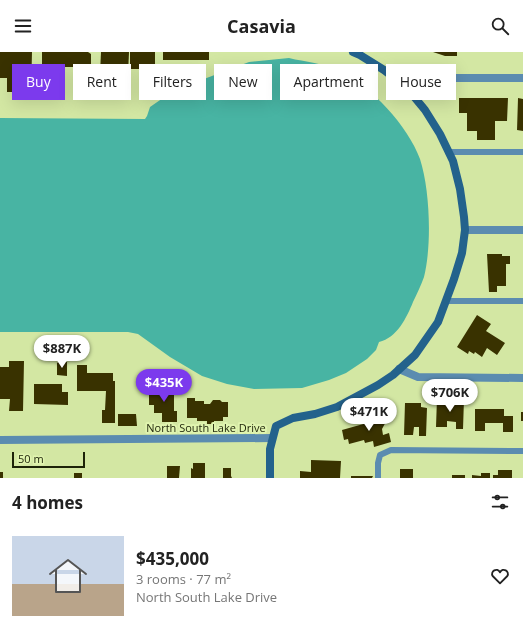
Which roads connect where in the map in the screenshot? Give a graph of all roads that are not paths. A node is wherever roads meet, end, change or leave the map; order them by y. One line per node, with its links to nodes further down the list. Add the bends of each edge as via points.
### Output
1 (353, 52): 2 (street, North South Lake Drive)
2 (386, 72)
3 (456, 78): 4 (street)
4 (523, 78)
5 (417, 100): 6 (street, North South Lake Drive, via 440,134)
6 (448, 152): 7 (lane); 8 (street, North South Lake Drive, via 460,189)
7 (523, 152)
8 (465, 230): 9 (street); 10 (street, North South Lake Drive, via 462,253)
9 (523, 230)
10 (446, 300): 11 (lane); 12 (street, North South Lake Drive, via 438,322 429,336 415,355)
11 (523, 300)
12 (399, 369): 13 (street, via 418,377); 14 (street, North South Lake Drive, via 378,385 337,407 293,418 276,426)
13 (523, 378)
14 (272, 438): 15 (street, North South Lake Drive); 17 (street)
15 (0, 440)
16 (523, 451): 18 (lane, via 391,450 380,455)
17 (270, 478)
18 (378, 478)

